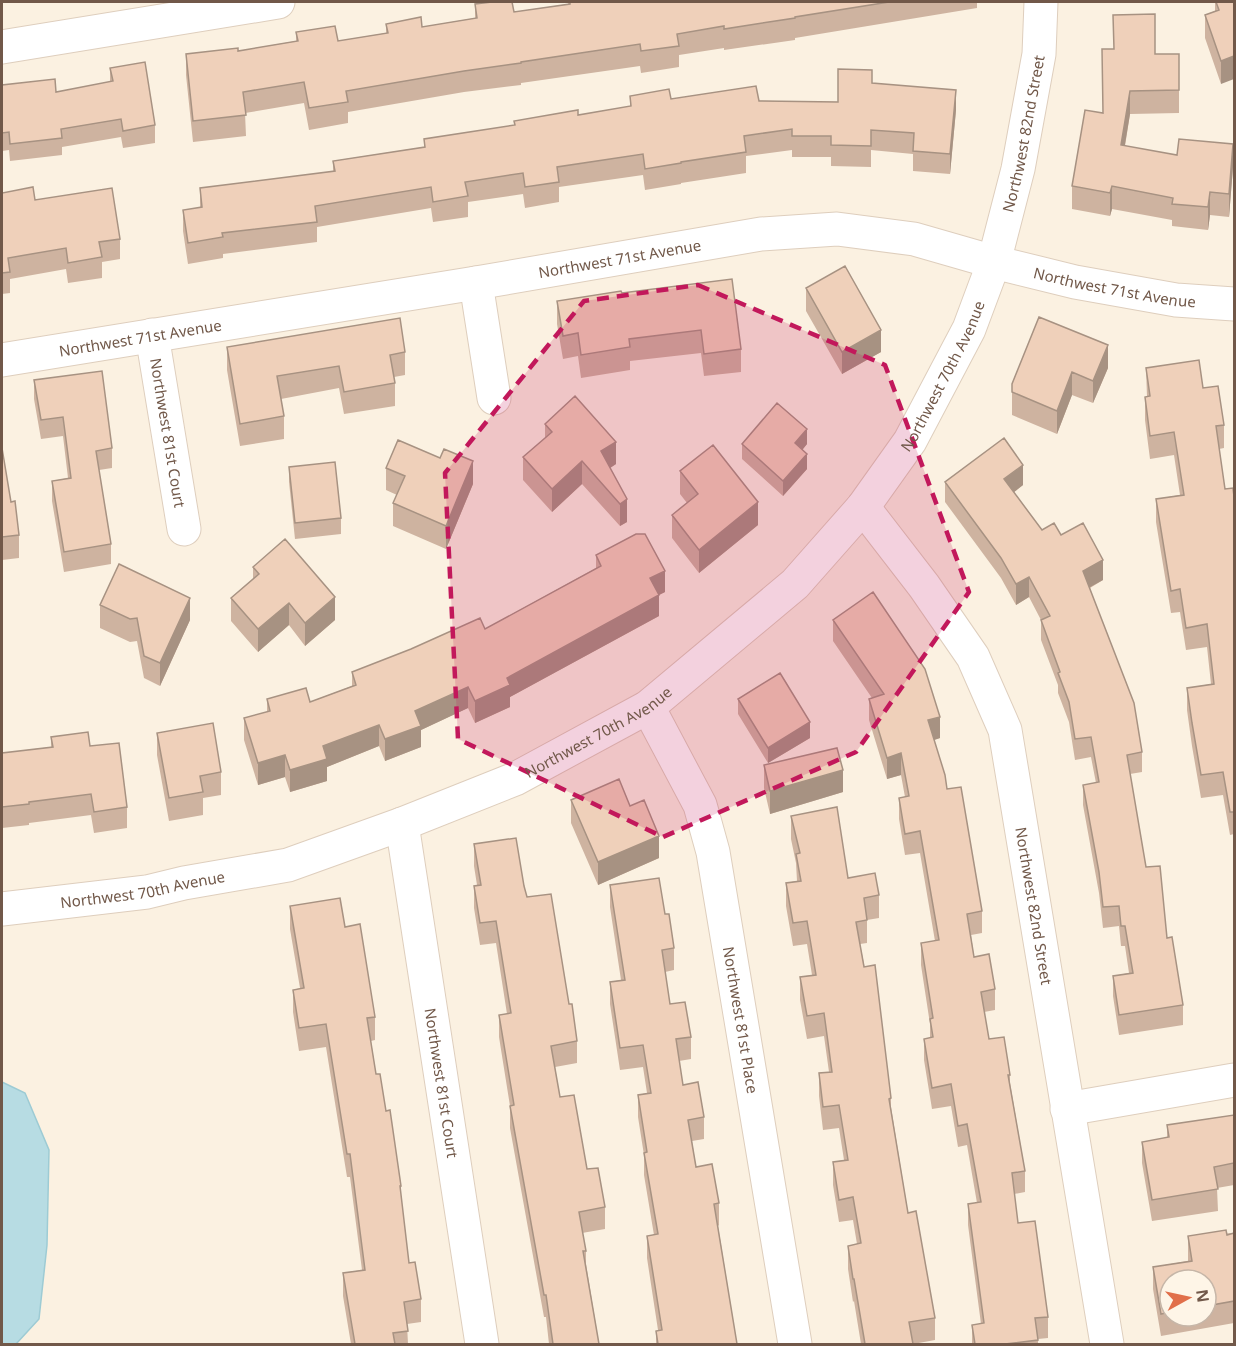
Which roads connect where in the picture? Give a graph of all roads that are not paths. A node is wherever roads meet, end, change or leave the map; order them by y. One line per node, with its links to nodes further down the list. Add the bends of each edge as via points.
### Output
1 (278, 2): 3 (street)
2 (1041, 2): 4 (street, Northwest 82nd Street, via 1039,54 1018,169)
3 (2, 47)
4 (994, 262): 5 (street, Northwest 71st Avenue, via 914,239 837,230 761,234); 6 (street, Northwest 71st Avenue, via 1165,298); 10 (street, Northwest 70th Avenue, via 969,329 910,441)
5 (476, 283): 7 (street, Northwest 71st Avenue); 9 (street)
6 (1234, 304)
7 (152, 335): 8 (street, Northwest 71st Avenue); 11 (street, Northwest 81st Court)
8 (2, 360)
9 (494, 398)
10 (863, 507): 12 (street, Northwest 70th Avenue, via 795,584); 16 (street, Northwest 82nd Street, via 973,657 1005,730)
11 (184, 530)
12 (648, 707): 13 (street, Northwest 70th Avenue, via 515,779); 18 (street, Northwest 81st Place, via 700,805 713,852)
13 (402, 824): 14 (street, Northwest 70th Avenue, via 288,865 147,892); 17 (street, Northwest 81st Court)
14 (2, 909)
15 (1234, 1080): 16 (street)
16 (1067, 1108): 19 (street, Northwest 82nd Street)
17 (482, 1344)
18 (795, 1344)
19 (1107, 1344)

